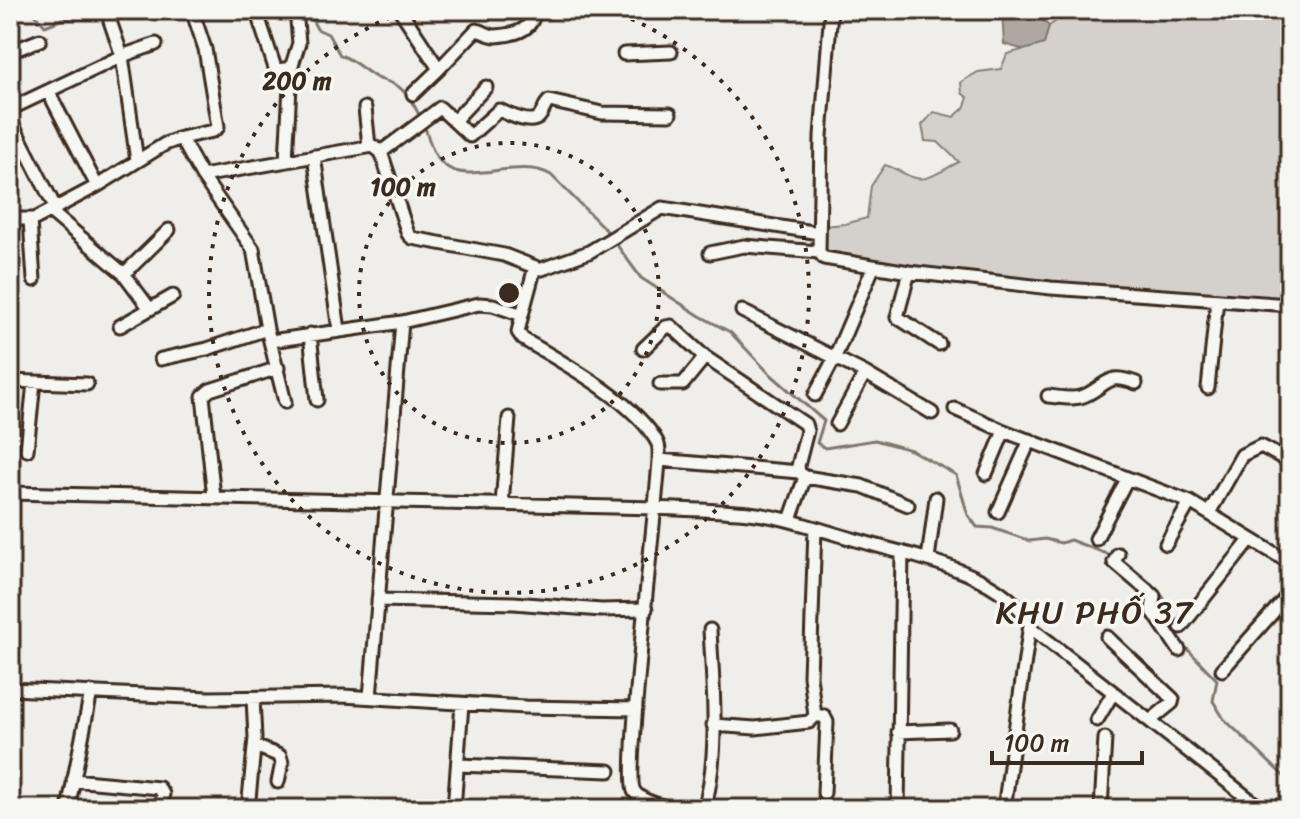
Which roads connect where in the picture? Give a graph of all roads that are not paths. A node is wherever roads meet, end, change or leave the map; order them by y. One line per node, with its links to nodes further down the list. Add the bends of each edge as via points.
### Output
1 (120, 10): 14 (street, via 110,21)
2 (192, 10): 25 (street, via 205,49 218,127)
3 (296, 10): 15 (street, via 299,43)
4 (400, 10): 16 (street)
5 (557, 10): 7 (street)
6 (831, 10): 37 (street)
7 (533, 11): 16 (street, via 526,29 496,36 476,30)
8 (257, 13): 15 (street, via 275,68)
9 (40, 40): 11 (street)
10 (156, 44): 14 (street)
11 (10, 52)
12 (671, 52): 13 (street)
13 (624, 54)
14 (122, 56): 18 (street); 30 (street)
15 (291, 68): 29 (street)
16 (439, 69): 19 (street)
17 (486, 87): 24 (street)
18 (48, 91): 21 (street); 32 (street)
19 (413, 94)
20 (365, 108): 26 (street)
21 (10, 109)
22 (670, 114): 24 (street, via 589,111 549,101 532,119 499,110 470,136)
23 (10, 119): 33 (street)
24 (454, 121): 27 (street, via 440,108)
25 (181, 138): 30 (street); 31 (street)
26 (369, 146): 27 (street); 28 (street)
27 (381, 152): 50 (street, via 412,238 489,252 535,267)
28 (314, 156): 29 (street); 53 (street)
29 (286, 160): 31 (street)
30 (137, 161): 32 (street)
31 (202, 176): 55 (street, via 253,249)
32 (97, 186): 33 (street)
33 (53, 211): 35 (street); 43 (street)
34 (10, 213): 35 (street)
35 (30, 220): 44 (street)
36 (169, 230): 43 (street)
37 (819, 233): 38 (street); 41 (street, via 662,208 613,239)
38 (819, 252): 39 (street, via 744,246); 40 (street, via 833,261)
39 (710, 253)
40 (873, 268): 42 (street); 59 (street)
41 (542, 269)
42 (909, 272): 46 (street); 56 (street, via 897,317)
43 (124, 274): 48 (street)
44 (34, 280)
45 (173, 296): 48 (street)
46 (1217, 300): 47 (street); 68 (street)
47 (1290, 305)
48 (150, 309): 52 (street)
49 (742, 311): 59 (street)
50 (522, 315): 51 (street, via 479,304); 80 (street, via 521,336 643,422 659,445)
51 (402, 322): 53 (street); 89 (street)
52 (120, 326)
53 (339, 330): 54 (street)
54 (310, 334): 55 (street); 71 (street)
55 (269, 335): 60 (street); 61 (street)
56 (939, 344)
57 (643, 349): 58 (street, via 671,326)
58 (705, 357): 67 (street, via 683,384); 82 (street, via 805,424 798,458)
59 (835, 357): 62 (street); 69 (street)
60 (161, 359)
61 (278, 368): 72 (street); 86 (street, via 203,396)
62 (865, 373): 74 (street); 76 (street)
63 (10, 381): 64 (street)
64 (34, 382): 66 (street); 79 (street)
65 (1136, 383): 70 (street, via 1115,377 1087,395)
66 (87, 384)
67 (660, 384)
68 (1208, 388)
69 (815, 395)
70 (1048, 396)
71 (317, 400)
72 (285, 402)
73 (955, 409): 77 (street)
74 (932, 413)
75 (509, 418): 90 (street)
76 (837, 424)
77 (1004, 431): 78 (street); 83 (street)
78 (1030, 440): 84 (street); 93 (street)
79 (27, 450)
80 (659, 460): 82 (street); 92 (street)
81 (1290, 462): 94 (street, via 1261,446 1251,449 1242,455)
82 (802, 474): 91 (street, via 862,486); 95 (street)
83 (986, 474)
84 (1127, 479): 88 (street); 97 (street)
85 (10, 493): 86 (street)
86 (214, 497): 89 (street)
87 (936, 498): 102 (street)
88 (1190, 502): 94 (street); 99 (street)
89 (385, 504): 90 (street); 105 (street)
90 (502, 504): 92 (street)
91 (908, 505)
92 (656, 508): 95 (street); 106 (street)
93 (998, 512)
94 (1209, 513): 98 (street)
95 (790, 520): 96 (street)
96 (815, 528): 100 (street); 120 (street, via 810,676)
97 (1096, 539)
98 (1250, 540): 103 (street); 108 (street)
99 (1166, 544)
100 (902, 552): 102 (street); 125 (street)
101 (1116, 558): 111 (street, via 1154,596 1152,610)
102 (928, 559): 107 (street, via 999,592 1026,616)
103 (1290, 563)
104 (1290, 593): 112 (street)
105 (378, 600): 106 (street); 116 (street)
106 (646, 609): 119 (street)
107 (1030, 627): 115 (street); 141 (street)
108 (1181, 627)
109 (710, 630): 123 (street)
110 (1107, 637): 122 (street, via 1173,699)
111 (1179, 650)
112 (1222, 670)
113 (10, 689): 114 (street)
114 (91, 692): 117 (street); 130 (street)
115 (1113, 693): 121 (street); 122 (street)
116 (370, 697): 117 (street); 118 (street)
117 (253, 698): 127 (street)
118 (462, 704): 119 (street); 128 (street)
119 (636, 709): 133 (street, via 631,783)
120 (815, 716): 123 (street, via 809,722 755,728); 132 (street, via 824,716 827,722)
121 (1097, 720)
122 (1151, 720): 143 (street)
123 (713, 725): 139 (street)
124 (950, 730): 125 (street)
125 (898, 732): 140 (street)
126 (1105, 738): 142 (street)
127 (255, 746): 131 (street, via 281,758); 136 (street)
128 (458, 765): 129 (street); 137 (street)
129 (609, 771)
130 (73, 780): 134 (street); 135 (street, via 159,788)
131 (278, 782)
132 (824, 793)
133 (639, 803): 138 (street)
134 (68, 809)
135 (160, 809)
136 (248, 809)
137 (454, 809)
138 (673, 809)
139 (704, 809)
140 (898, 809)
141 (1004, 809)
142 (1101, 809)
143 (1262, 809)

